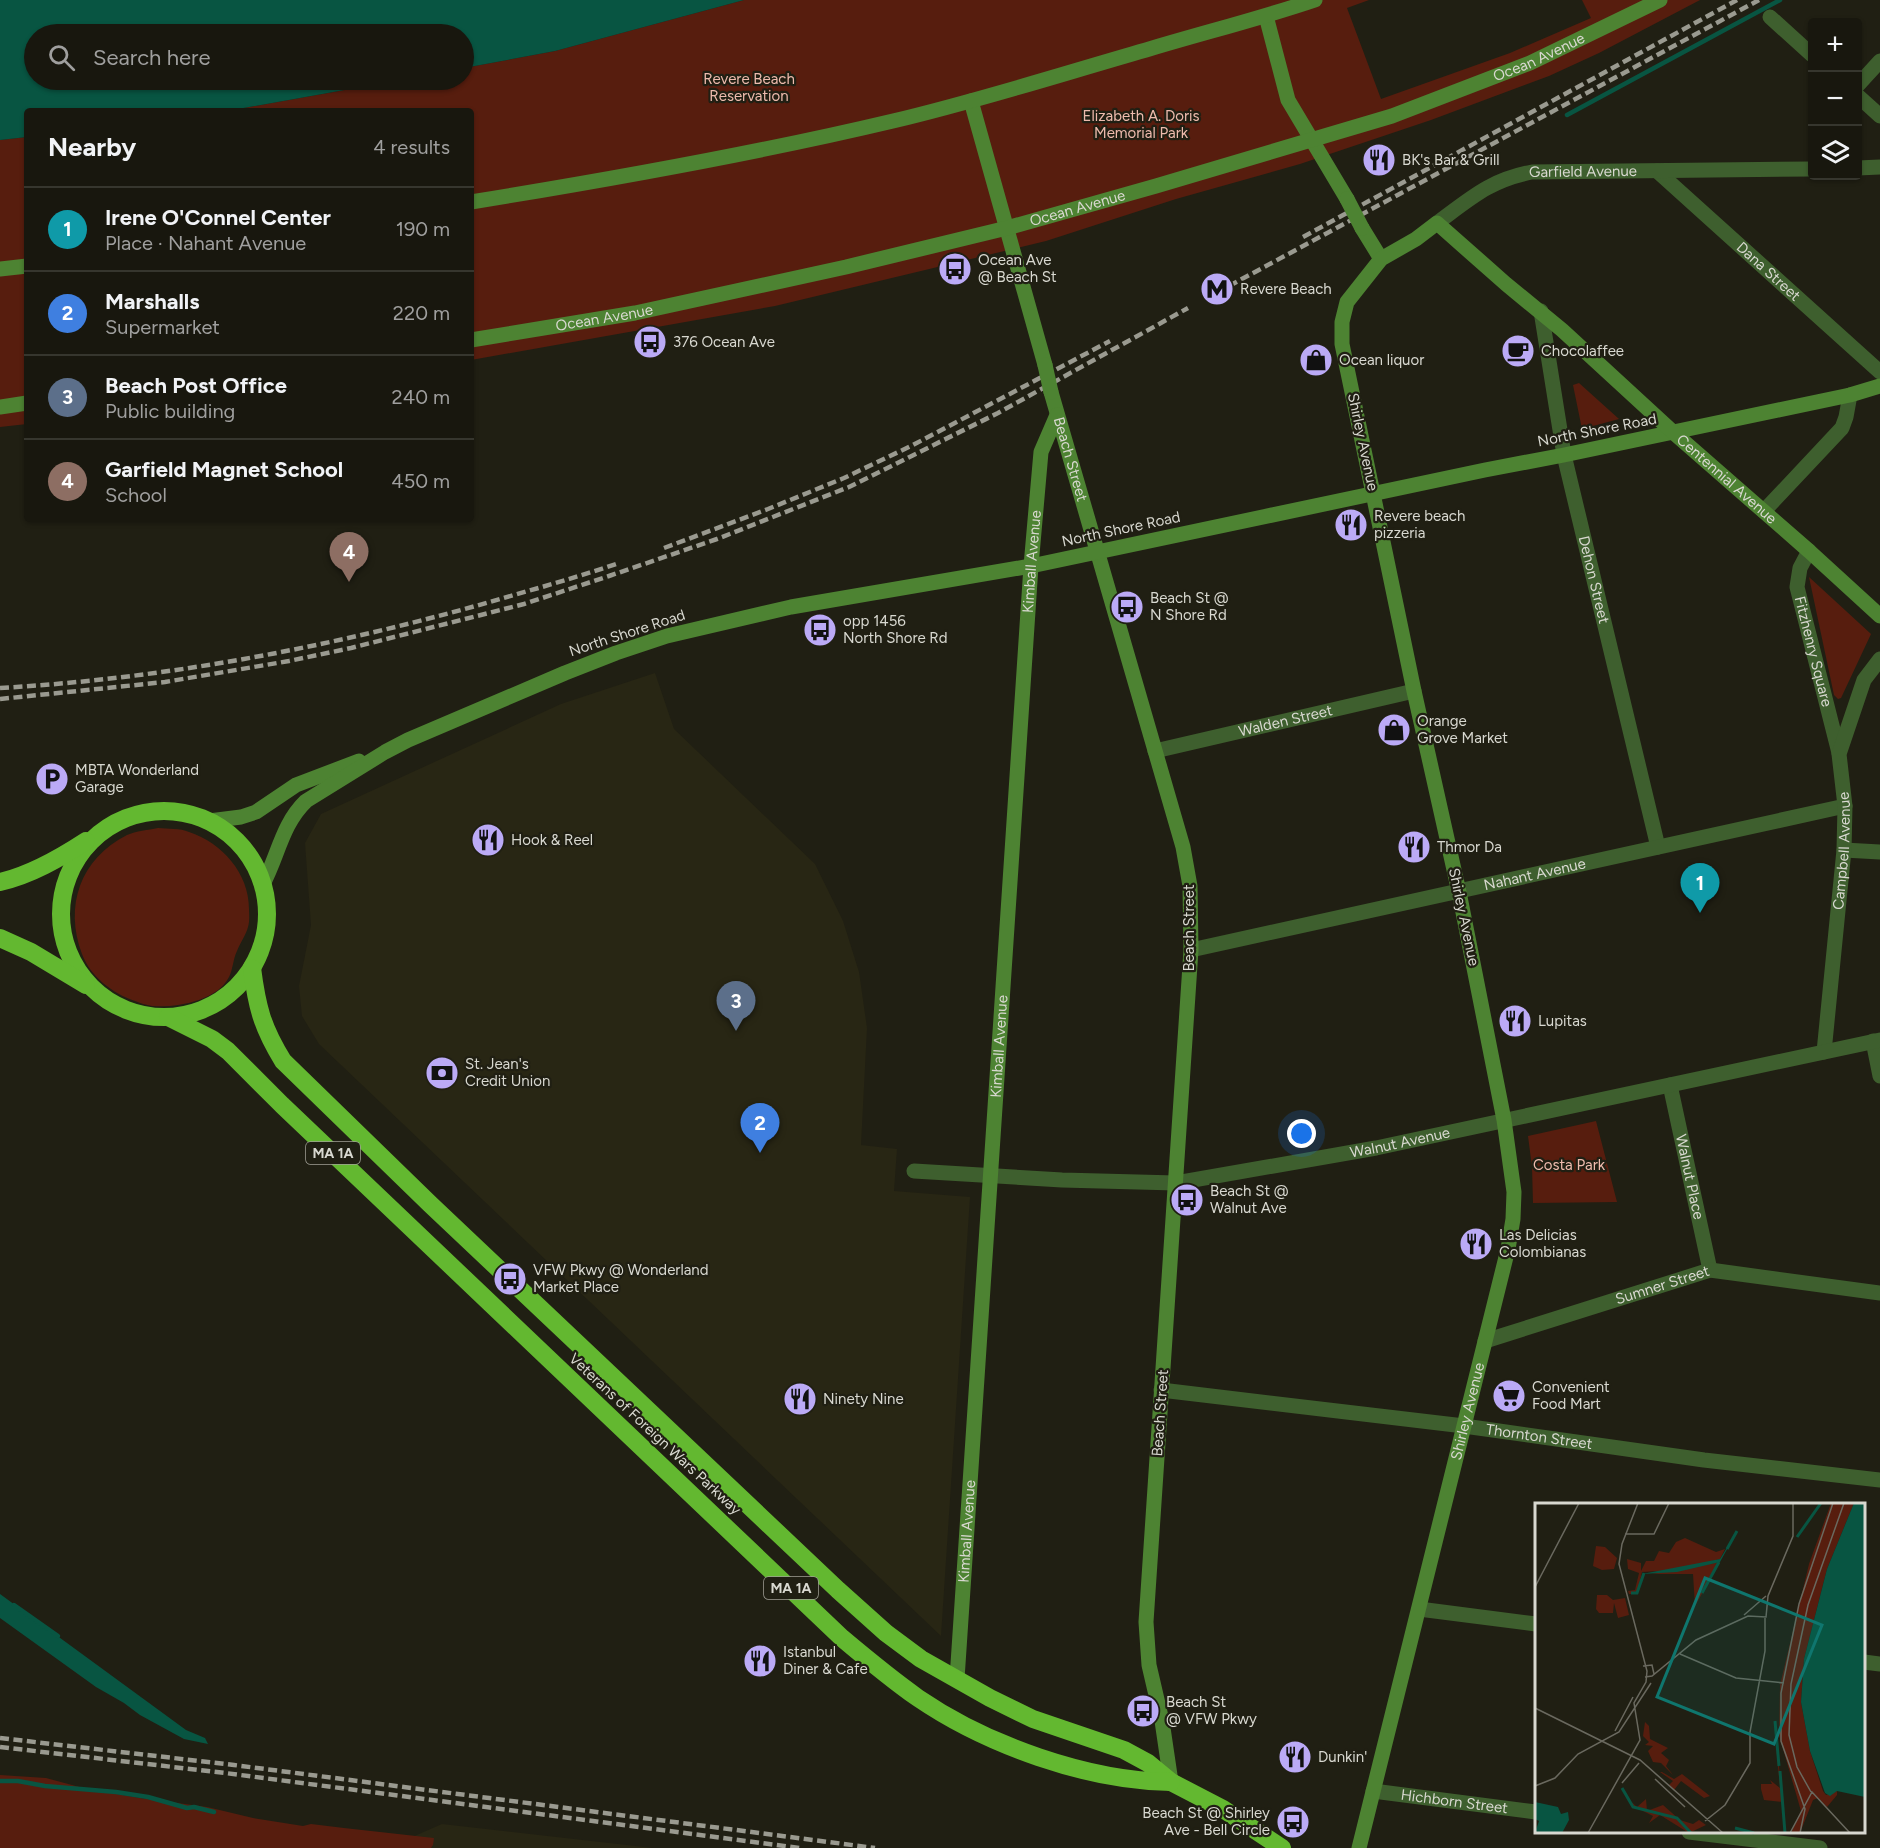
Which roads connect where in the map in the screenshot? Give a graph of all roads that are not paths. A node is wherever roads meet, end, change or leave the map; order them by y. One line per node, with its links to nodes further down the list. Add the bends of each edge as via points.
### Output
1 (1315, 0): 3 (main road)
2 (1660, 0): 11 (main road, Ocean Avenue, via 1563,48 1479,83 1392,116)
3 (1266, 16): 9 (main road); 11 (main road, via 1288,100)
4 (1770, 17): 5 (street)
5 (1808, 51)
6 (1880, 60): 7 (street)
7 (1862, 80)
8 (1862, 100): 10 (street)
9 (971, 101): 16 (main road, via 770,149); 18 (main road, Beach Street)
10 (1880, 116)
11 (1312, 139): 18 (main road, Ocean Avenue); 19 (main road, bridge)
12 (1880, 167): 13 (street)
13 (1862, 168)
14 (1808, 169): 15 (street, Garfield Avenue)
15 (1658, 171): 17 (street, Garfield Avenue, via 1515,175 1484,188); 24 (street, Dana Street)
16 (474, 202)
17 (1437, 223): 19 (main road, Garfield Avenue); 22 (main road, Centennial Avenue)
18 (1007, 228): 23 (main road, Ocean Avenue, via 635,313); 29 (main road, Beach Street, bridge)
19 (1381, 259): 32 (main road, Shirley Avenue, via 1347,302 1341,333)
20 (24, 266): 21 (main road)
21 (0, 269)
22 (1541, 311): 30 (main road, Centennial Avenue); 31 (street, Dehon Street)
23 (474, 340)
24 (1880, 372)
25 (1880, 386): 26 (main road, North Shore Road)
26 (1850, 395): 30 (main road, North Shore Road); 33 (street, via 1842,428)
27 (24, 403): 28 (main road)
28 (0, 407)
29 (1057, 415): 35 (main road, Beach Street); 36 (main road, Kimball Avenue, via 1041,452)
30 (1674, 432): 31 (main road, North Shore Road); 33 (main road, Centennial Avenue)
31 (1564, 455): 32 (main road, North Shore Road); 46 (street, Dehon Street)
32 (1374, 494): 35 (main road, North Shore Road); 39 (main road, Shirley Avenue)
33 (1764, 511): 34 (main road, Centennial Avenue)
34 (1809, 551): 37 (main road, Centennial Avenue); 42 (street, Fitzhenry Square, via 1800,568 1797,587)
35 (1098, 552): 36 (main road, North Shore Road); 40 (main road, Beach Street)
36 (1031, 566): 41 (main road, North Shore Road, via 791,607 667,636 492,703); 63 (main road, Kimball Avenue)
37 (1880, 616)
38 (1880, 659): 42 (street, Campbell Avenue, via 1864,680)
39 (1414, 691): 40 (street, Walden Street); 51 (main road, Shirley Avenue)
40 (1155, 751): 53 (main road, Beach Street, via 1187,867)
41 (385, 752): 44 (main road, North Shore Road, via 296,785 256,812); 50 (main road, North Shore Road, via 298,809 282,836)
42 (1839, 753): 43 (street, Campbell Avenue)
43 (1845, 806): 46 (street, Nahant Avenue); 47 (street, Campbell Avenue)
44 (209, 821): 45 (highway, via 190,813 156,810 131,815); 50 (highway, via 233,837 251,858)
45 (108, 826): 49 (highway, via 52,862); 55 (highway, via 87,844 72,866 62,901 66,945 78,970)
46 (1658, 847): 51 (street, Nahant Avenue)
47 (1844, 850): 48 (street); 58 (street, Campbell Avenue)
48 (1880, 852)
49 (0, 882)
50 (263, 884): 54 (highway, via 267,913 264,941)
51 (1459, 892): 53 (street, Nahant Avenue); 61 (main road, Shirley Avenue)
52 (0, 938): 55 (highway, MA 1A, via 32,952)
53 (1191, 950): 64 (main road, Beach Street)
54 (252, 968): 56 (highway, via 240,984 216,1003); 75 (highway, Veterans of Foreign Wars Parkway / MA 1A, via 256,1004 269,1039 283,1061 838,1590 886,1633)
55 (95, 990): 56 (highway, MA 1A, via 129,1011)
56 (168, 1017): 76 (highway, Veterans of Foreign Wars Parkway / MA 1A, via 228,1051 842,1638 897,1682 962,1723 1037,1756 1111,1777)
57 (1876, 1041): 58 (street, Walnut Avenue); 59 (street)
58 (1824, 1052): 60 (street, Walnut Avenue)
59 (1880, 1076)
60 (1670, 1086): 61 (street, Walnut Avenue); 65 (street, Walnut Place)
61 (1504, 1120): 64 (street, Walnut Avenue, via 1376,1148); 67 (main road, Shirley Avenue, via 1513,1179 1513,1219)
62 (914, 1171): 63 (street, Walnut Avenue)
63 (990, 1176): 64 (street, Walnut Avenue); 75 (main road, Kimball Avenue)
64 (1176, 1183): 68 (main road, Beach Street)
65 (1710, 1270): 66 (street, Sumner Street); 67 (street, Sumner Street)
66 (1880, 1293)
67 (1485, 1341): 69 (main road, Shirley Avenue)
68 (1161, 1390): 69 (street, Thornton Street); 76 (main road, Beach Street, via 1146,1622 1149,1665)
69 (1464, 1426): 70 (street, Thornton Street); 71 (main road, Shirley Avenue)
70 (1880, 1480)
71 (1419, 1608): 72 (street); 77 (main road, Shirley Avenue)
72 (1535, 1624)
73 (1865, 1662): 74 (street)
74 (1880, 1664)
75 (957, 1680): 76 (highway, Veterans of Foreign Wars Parkway / MA 1A, via 1033,1719 1124,1750)
76 (1171, 1782): 80 (highway, Veterans of Foreign Wars Parkway / MA 1A, via 1223,1809)
77 (1373, 1791): 78 (street, Hichborn Street); 81 (main road, Shirley Avenue)
78 (1535, 1812)
79 (1697, 1833): 82 (street)
80 (1282, 1848)
81 (1359, 1848)
82 (1820, 1848)

